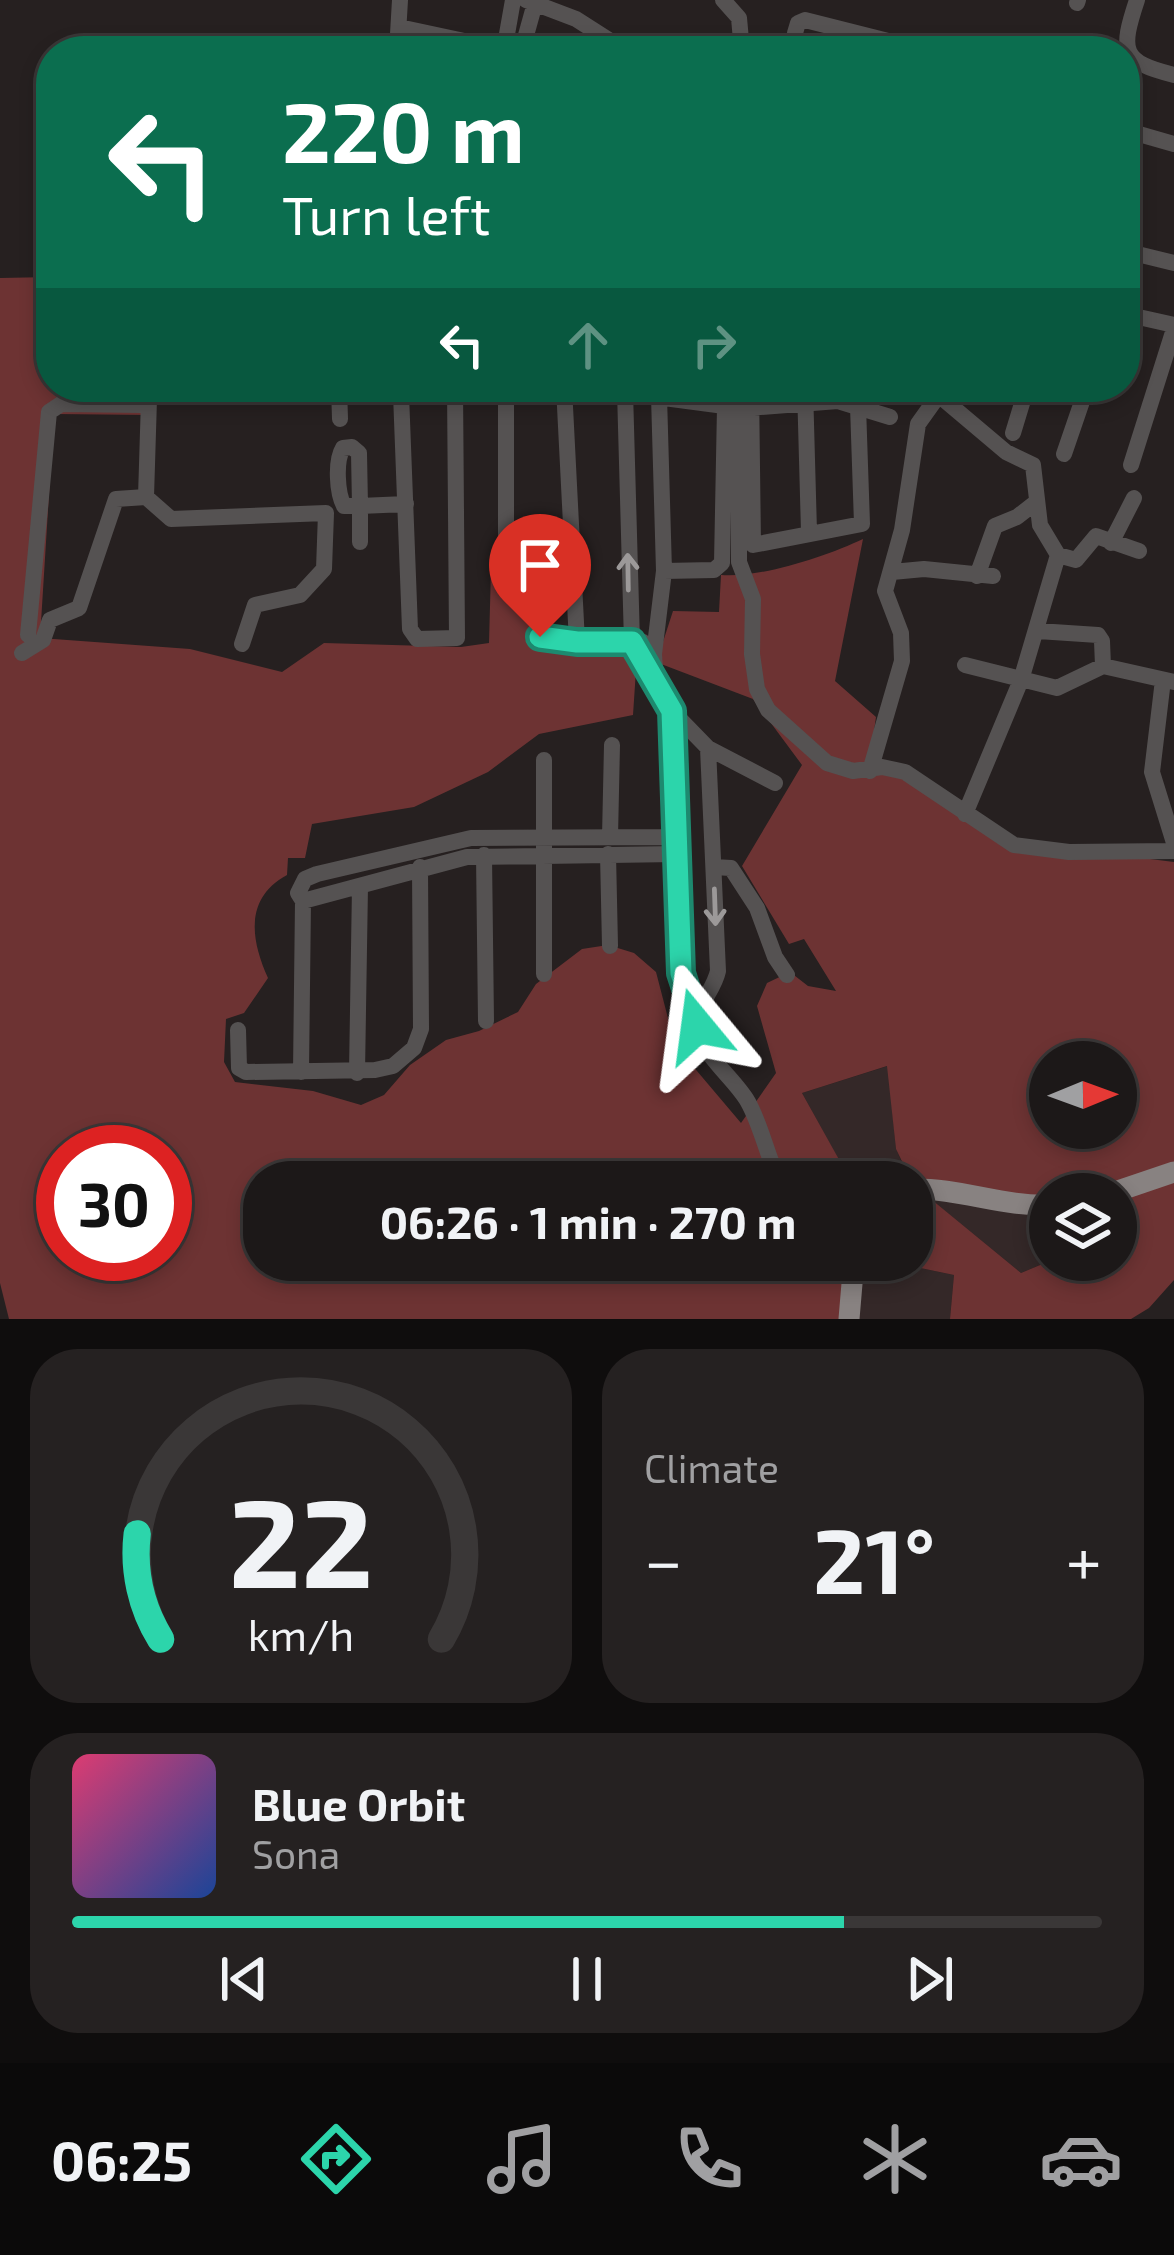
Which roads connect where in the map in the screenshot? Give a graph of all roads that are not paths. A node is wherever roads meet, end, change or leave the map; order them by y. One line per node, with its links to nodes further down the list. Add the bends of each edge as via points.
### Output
1 (400, 0): 6 (street)
2 (513, 0): 9 (street)
3 (1137, 0): 15 (street)
4 (726, 1): 12 (street)
5 (530, 2): 10 (street); 11 (street)
6 (399, 27): 7 (street); 8 (street)
7 (398, 36)
8 (441, 36)
9 (507, 36)
10 (526, 36)
11 (606, 36)
12 (741, 36)
13 (796, 36): 14 (street, via 805,20)
14 (868, 36)
15 (1127, 36)
16 (1140, 66): 17 (street)
17 (1173, 73)
18 (1140, 134): 19 (street)
19 (1174, 144)
20 (1140, 254): 21 (street)
21 (1174, 262)
22 (1140, 318): 23 (street)
23 (1174, 327): 49 (street)
24 (144, 402): 64 (street, via 61,404 49,412)
25 (151, 402): 50 (street)
26 (339, 402): 46 (street)
27 (401, 402): 53 (street)
28 (455, 402): 53 (street, via 457,638 417,639 410,628)
29 (506, 402): 59 (street)
30 (565, 402): 65 (street)
31 (626, 402): 66 (street, one-way to 31)
32 (658, 402): 60 (street)
33 (702, 402): 44 (street)
34 (739, 402): 79 (street, via 739,562 753,599 757,689 816,757)
35 (742, 402): 44 (street)
36 (766, 402): 44 (street)
37 (805, 402): 54 (street)
38 (842, 402): 43 (street)
39 (928, 402): 61 (street)
40 (945, 402): 52 (street, via 1033,465)
41 (1022, 402): 47 (street)
42 (1082, 402): 48 (street)
43 (858, 406): 45 (street); 54 (street, via 862,524)
44 (739, 407): 54 (street, via 753,545); 60 (street, via 722,563)
45 (890, 417)
46 (340, 419)
47 (1012, 433)
48 (1064, 454)
49 (1131, 465)
50 (146, 497): 68 (street, via 171,519 326,513 324,569 300,595 256,604); 69 (street, via 116,499 79,608 50,620 43,640)
51 (1134, 498): 56 (street)
52 (1035, 503): 58 (street); 61 (street, via 995,526 985,576)
53 (406, 504): 55 (street, via 360,506)
54 (809, 532)
55 (360, 542)
56 (1111, 543): 57 (street); 58 (street, via 1096,536 1076,560)
57 (1139, 550)
58 (1058, 555): 62 (street)
59 (506, 563)
60 (664, 571): 67 (street)
61 (892, 572): 79 (street, via 885,591 902,661)
62 (1037, 631): 71 (street, via 1098,635); 72 (street)
63 (533, 634): 65 (street)
64 (28, 635)
65 (577, 642): 66 (street)
66 (632, 642): 67 (street); 74 (street)
67 (656, 642): 74 (street)
68 (242, 644)
69 (22, 653)
70 (965, 665): 72 (street)
71 (1103, 666): 72 (street, via 1062,688); 73 (street)
72 (1021, 680): 81 (street)
73 (1169, 681): 85 (street, via 1152,772)
74 (656, 682): 75 (street)
75 (672, 711): 77 (street); 84 (street)
76 (613, 745): 83 (street)
77 (708, 748): 80 (street); 88 (street)
78 (544, 760): 82 (street)
79 (870, 771): 81 (street, via 905,772)
80 (775, 783)
81 (964, 814): 85 (street, via 1028,849)
82 (544, 845): 83 (street); 86 (street); 90 (street, via 460,840 317,874 298,886); 92 (street)
83 (609, 845): 84 (street); 91 (street)
84 (675, 846): 94 (street, via 681,973)
85 (1174, 847)
86 (484, 855): 87 (street); 95 (street)
87 (420, 867): 89 (street); 98 (street, via 418,1041 393,1066)
88 (714, 867): 93 (street, via 731,868); 94 (street, one-way to 94, via 718,971)
89 (360, 886): 90 (street); 98 (street)
90 (303, 901): 97 (street)
91 (610, 946)
92 (544, 974)
93 (788, 975)
94 (698, 1010): 99 (street, via 699,1035 747,1099)
95 (486, 1021)
96 (238, 1030): 97 (street, via 242,1071)
97 (301, 1072): 98 (street)
98 (357, 1072)
99 (772, 1161)
100 (1174, 1172): 101 (main road)
101 (1137, 1185)
102 (933, 1189): 103 (main road)
103 (1029, 1204)
104 (852, 1281): 105 (main road)
105 (849, 1319)

